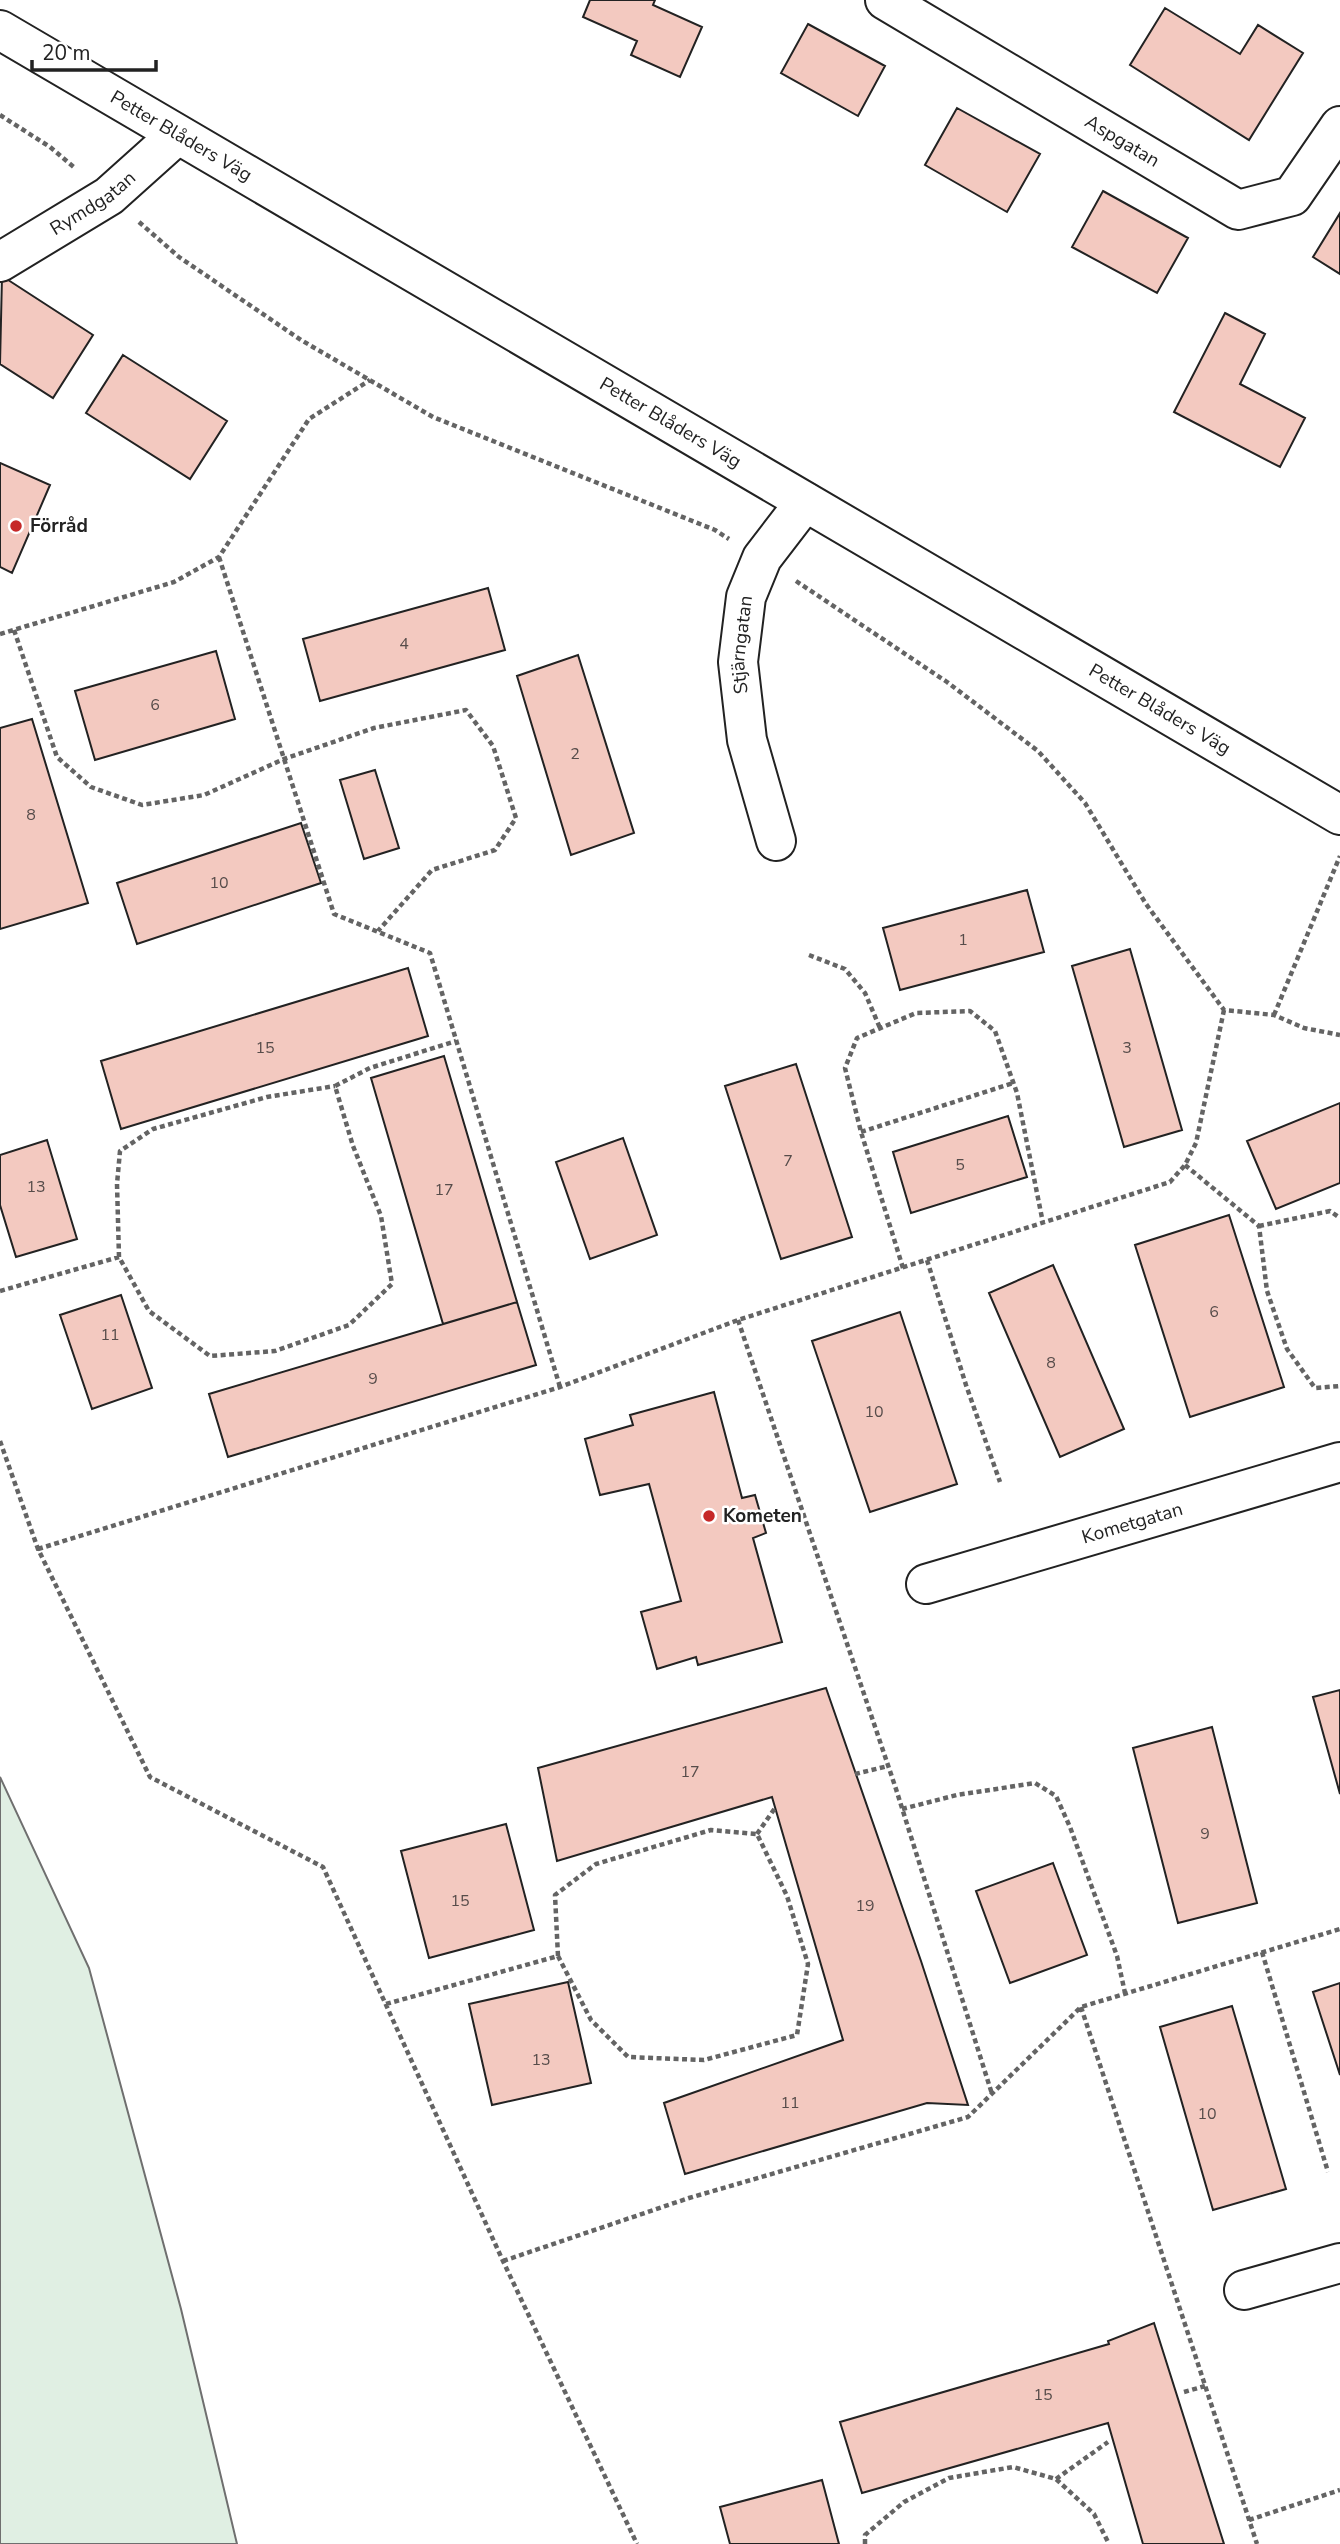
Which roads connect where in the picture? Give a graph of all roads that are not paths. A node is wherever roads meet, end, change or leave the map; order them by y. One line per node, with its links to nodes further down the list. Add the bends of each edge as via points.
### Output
1 (885, 0): 3 (street, Aspgatan, via 1238,210 1292,196)
2 (0, 30): 4 (street, Petter Blåders Väg)
3 (1340, 126)
4 (177, 135): 5 (street, Rymdgatan, via 109,196); 6 (street, Petter Blåders Väg)
5 (0, 262)
6 (805, 502): 7 (street, Petter Blåders Väg); 8 (street, Stjärngatan, via 762,558 746,597 738,662 747,740)
7 (1340, 815)
8 (776, 841)
9 (1340, 1462): 10 (street, Kometgatan)
10 (926, 1584)
11 (1340, 2263): 12 (street)
12 (1244, 2290)

